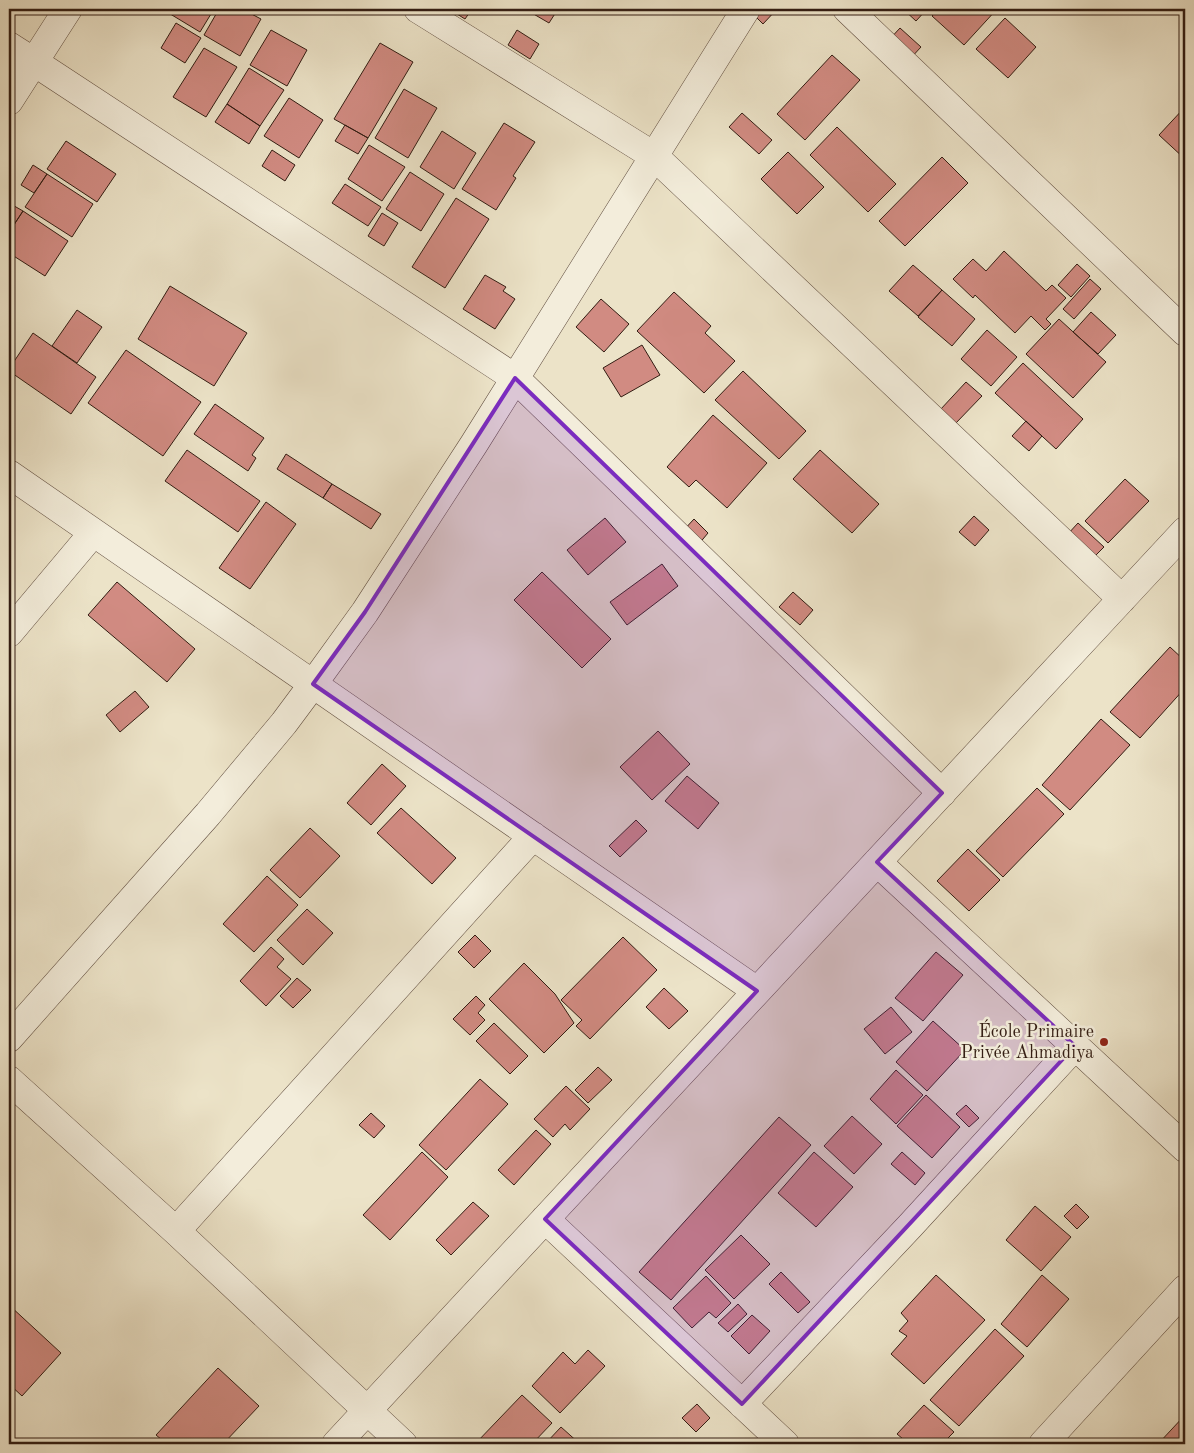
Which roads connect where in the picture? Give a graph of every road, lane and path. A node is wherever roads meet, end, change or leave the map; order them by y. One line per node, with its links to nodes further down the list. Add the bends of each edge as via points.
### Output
1 (68, 9): 6 (street)
2 (418, 9): 8 (street)
3 (746, 9): 8 (street)
4 (847, 9): 9 (street)
5 (9, 46): 6 (street)
6 (34, 62): 7 (street); 10 (street)
7 (9, 101)
8 (654, 156): 10 (street); 14 (street)
9 (1185, 332)
10 (515, 378): 16 (street, via 370,604); 17 (street)
11 (9, 474): 13 (street)
12 (1185, 531): 14 (street)
13 (93, 533): 15 (street); 16 (street)
14 (1122, 599): 17 (street)
15 (9, 633)
16 (313, 684): 18 (street); 21 (street, via 208,814)
17 (942, 793): 19 (street)
18 (533, 836): 20 (street); 26 (street)
19 (877, 862): 20 (street); 22 (street)
20 (757, 991): 25 (street)
21 (9, 1038)
22 (1075, 1046): 24 (street); 28 (street)
23 (9, 1080): 26 (street)
24 (1185, 1148)
25 (545, 1219): 28 (street); 29 (street)
26 (176, 1231): 29 (street)
27 (1185, 1289): 33 (street)
28 (742, 1404): 32 (street)
29 (367, 1410): 30 (street); 31 (street)
30 (336, 1444)
31 (403, 1444)
32 (785, 1444)
33 (1043, 1444)

